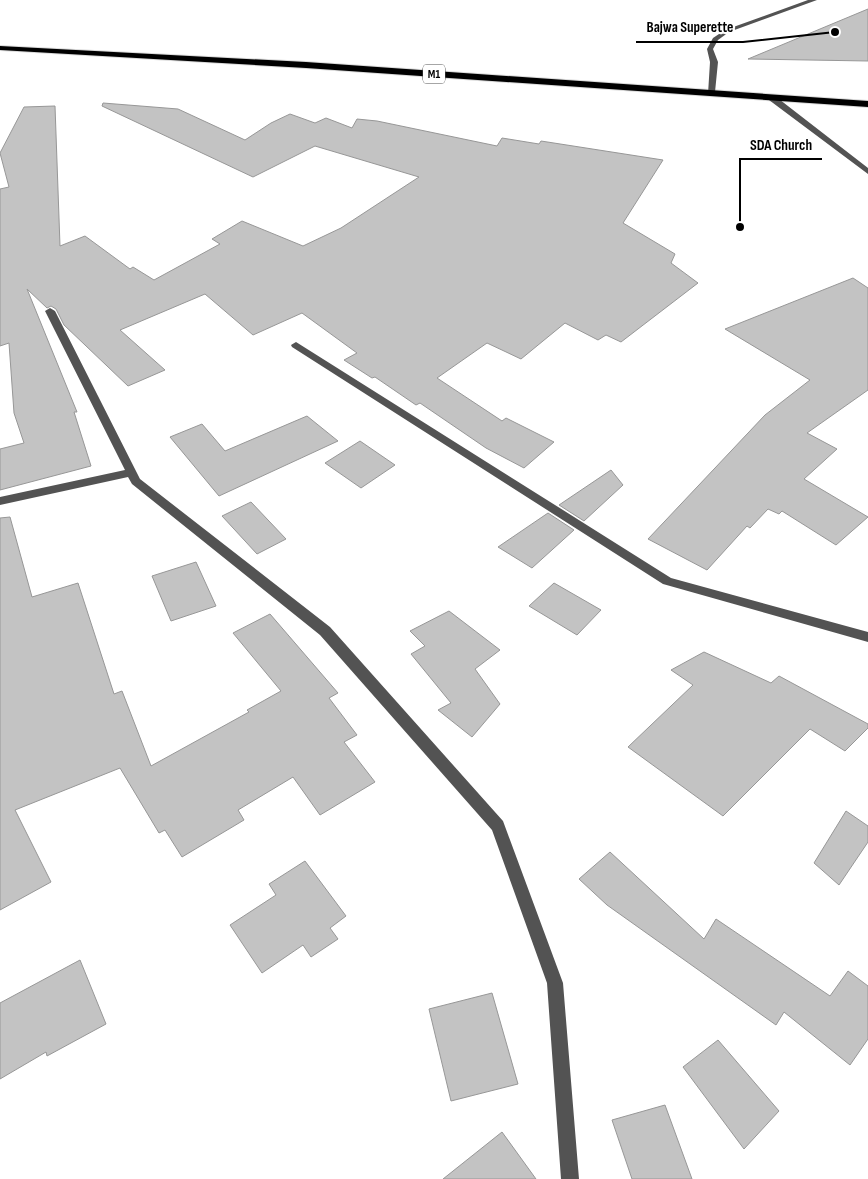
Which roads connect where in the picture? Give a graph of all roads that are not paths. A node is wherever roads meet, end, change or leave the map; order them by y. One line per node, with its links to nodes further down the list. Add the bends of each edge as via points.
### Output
1 (814, 0): 3 (street, via 727,31 715,39 710,48 714,62)
2 (0, 48): 3 (highway, M1)
3 (711, 92): 4 (highway, M1)
4 (772, 98): 5 (highway, M1); 6 (street)
5 (868, 104)
6 (868, 172)
7 (50, 311): 9 (street)
8 (296, 345): 11 (street, via 667,581)
9 (132, 472): 10 (street); 12 (street, via 136,481 325,630 498,826 556,983)
10 (0, 501)
11 (868, 637)
12 (570, 1179)

